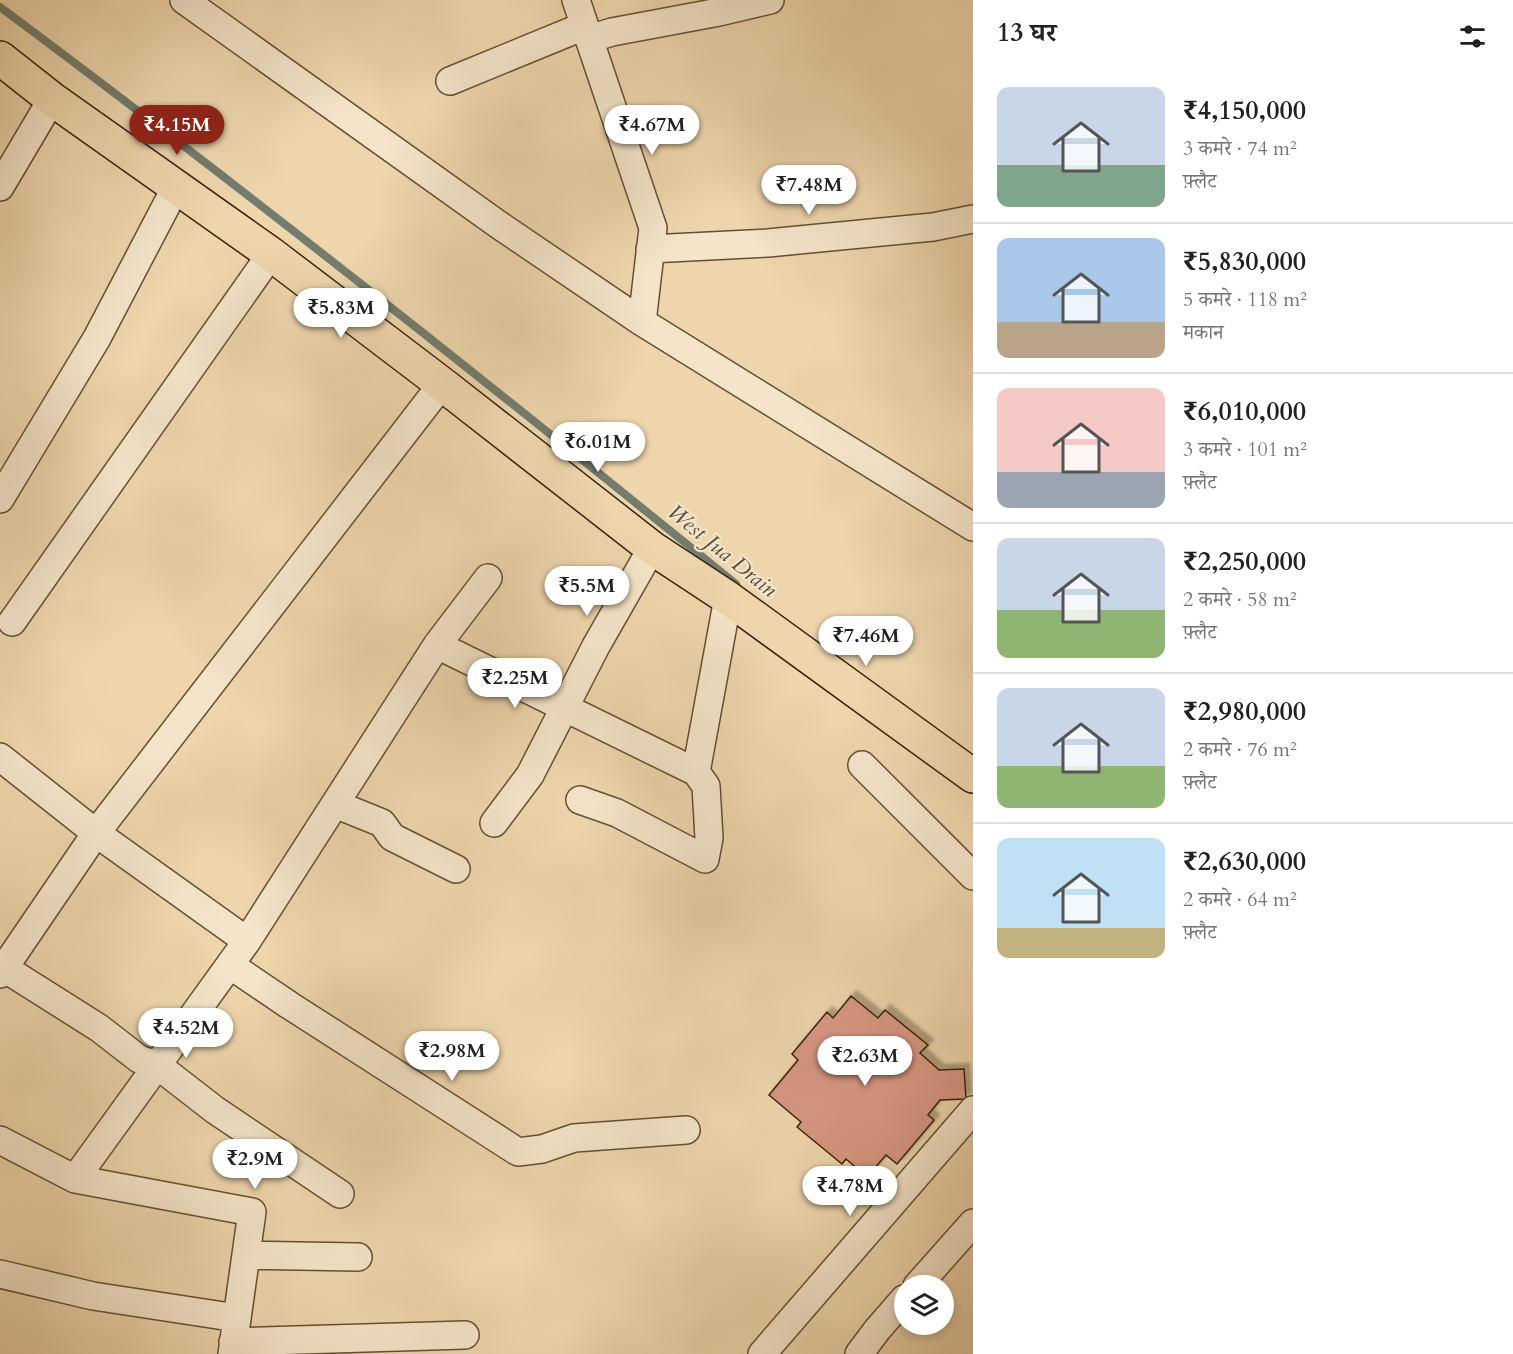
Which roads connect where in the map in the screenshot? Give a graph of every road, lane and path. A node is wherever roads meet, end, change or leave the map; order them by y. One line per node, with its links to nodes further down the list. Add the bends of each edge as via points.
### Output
1 (184, 0): 13 (street)
2 (576, 0): 4 (street)
3 (770, 0): 4 (street, via 612,32)
4 (587, 33): 6 (street); 11 (street, via 653,228)
5 (0, 58): 7 (main road)
6 (450, 81)
7 (52, 99): 8 (street); 9 (main road)
8 (0, 187)
9 (176, 187): 12 (main road); 15 (street, via 97,338)
10 (973, 219): 11 (street, via 933,227 768,243)
11 (650, 249): 13 (street)
12 (271, 254): 14 (main road); 20 (street)
13 (642, 322): 16 (street)
14 (442, 384): 17 (main road); 30 (street)
15 (0, 500)
16 (973, 526)
17 (652, 548): 19 (main road); 22 (street)
18 (488, 578): 21 (street)
19 (728, 598): 25 (street); 26 (main road)
20 (12, 622)
21 (437, 645): 22 (street); 28 (street)
22 (565, 708): 25 (street); 29 (street, via 530,775)
23 (0, 757): 30 (street)
24 (862, 765): 32 (street)
25 (696, 772): 27 (street, via 706,786 709,838 705,859 617,813)
26 (973, 776)
27 (580, 800)
28 (335, 804): 31 (street, via 382,823 392,837); 33 (street)
29 (494, 823)
30 (96, 833): 33 (street); 35 (street)
31 (456, 869)
32 (973, 876)
33 (247, 940): 34 (street)
34 (230, 965): 36 (street); 38 (street, via 518,1152 574,1138)
35 (2, 971): 36 (street, via 99,1028 139,1059)
36 (157, 1065): 40 (street); 41 (street, via 215,1110)
37 (973, 1110): 50 (street)
38 (686, 1130)
39 (0, 1140): 40 (street)
40 (75, 1179): 43 (street, via 252,1212)
41 (340, 1194)
42 (973, 1223): 46 (street)
43 (246, 1255): 44 (street); 49 (street)
44 (358, 1257)
45 (0, 1274): 49 (street, via 93,1296)
46 (927, 1275)
47 (894, 1310): 51 (street)
48 (465, 1335): 49 (street)
49 (234, 1338)
50 (762, 1354)
51 (859, 1354)

